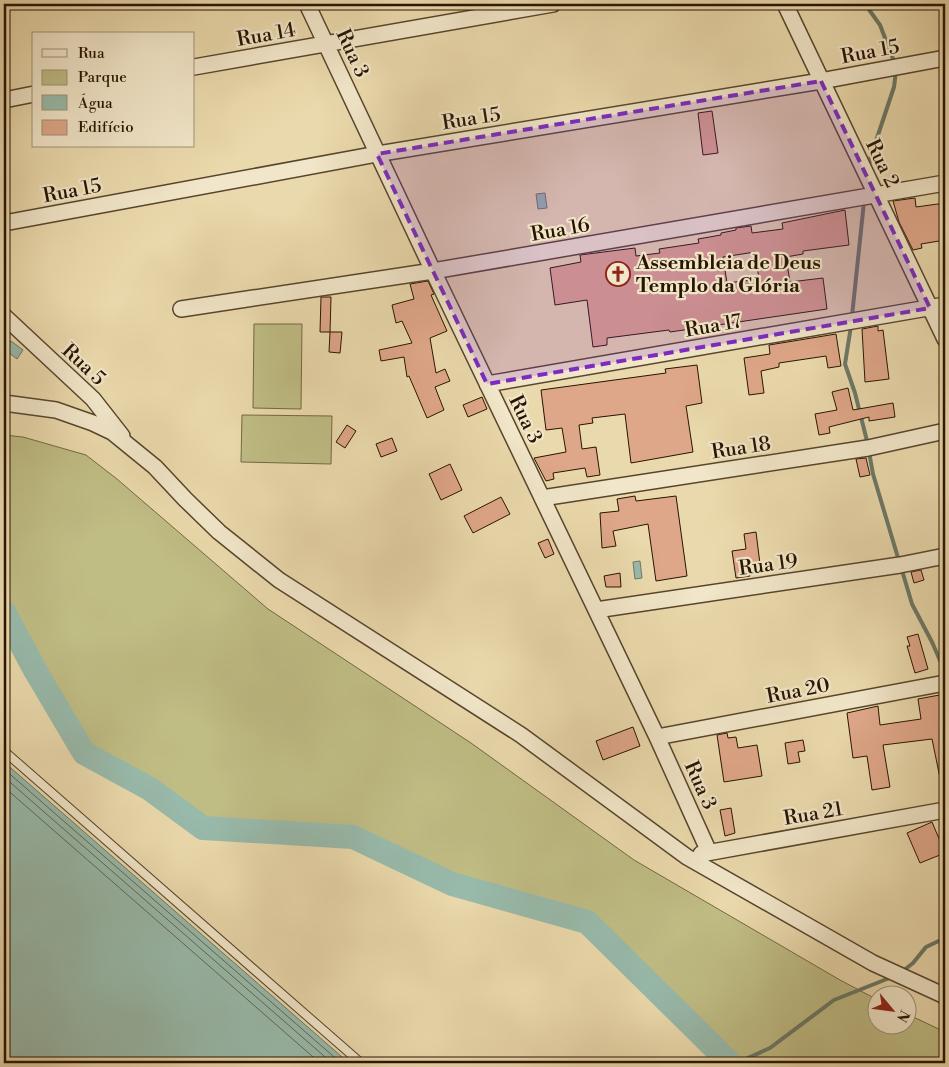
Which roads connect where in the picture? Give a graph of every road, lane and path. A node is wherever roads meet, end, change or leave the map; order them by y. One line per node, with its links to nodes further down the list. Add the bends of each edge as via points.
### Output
1 (307, 4): 4 (street, Rua 3)
2 (553, 4): 4 (street, Rua 14)
3 (785, 4): 7 (street, Rua 2)
4 (326, 44): 6 (street, Rua 14); 10 (street, Rua 3)
5 (945, 58): 7 (street, Rua 15)
6 (195, 67)
7 (821, 81): 10 (street, Rua 15); 12 (street, Rua 2)
8 (32, 94): 9 (street)
9 (4, 100)
10 (377, 154): 13 (street, Rua 15); 14 (street, Rua 3)
11 (945, 183): 12 (street, Rua 16)
12 (876, 195): 14 (street, Rua 16); 16 (street, Rua 2)
13 (4, 224)
14 (433, 271): 17 (street, Rua 16); 20 (street, Rua 3)
15 (945, 305): 16 (street, Rua 17)
16 (930, 308): 19 (street, Rua 2); 20 (street, Rua 17)
17 (181, 309)
18 (4, 316): 23 (street, Rua 5, via 94,399)
19 (945, 339)
20 (487, 384): 24 (street, Rua 3)
21 (4, 403): 23 (street, via 56,410 112,432)
22 (945, 431): 24 (street, Rua 18, via 868,448)
23 (130, 447): 32 (street, via 155,467 219,532 279,580 521,735)
24 (542, 498): 26 (street, Rua 3)
25 (945, 556): 26 (street, Rua 19)
26 (596, 610): 28 (street, Rua 3)
27 (945, 683): 28 (street, Rua 20)
28 (657, 737): 31 (street, Rua 3)
29 (4, 751): 34 (lane)
30 (945, 810): 31 (street, Rua 21)
31 (709, 852): 32 (street, Rua 21)
32 (687, 857): 33 (street, via 873,963)
33 (945, 996)
34 (361, 1063)

